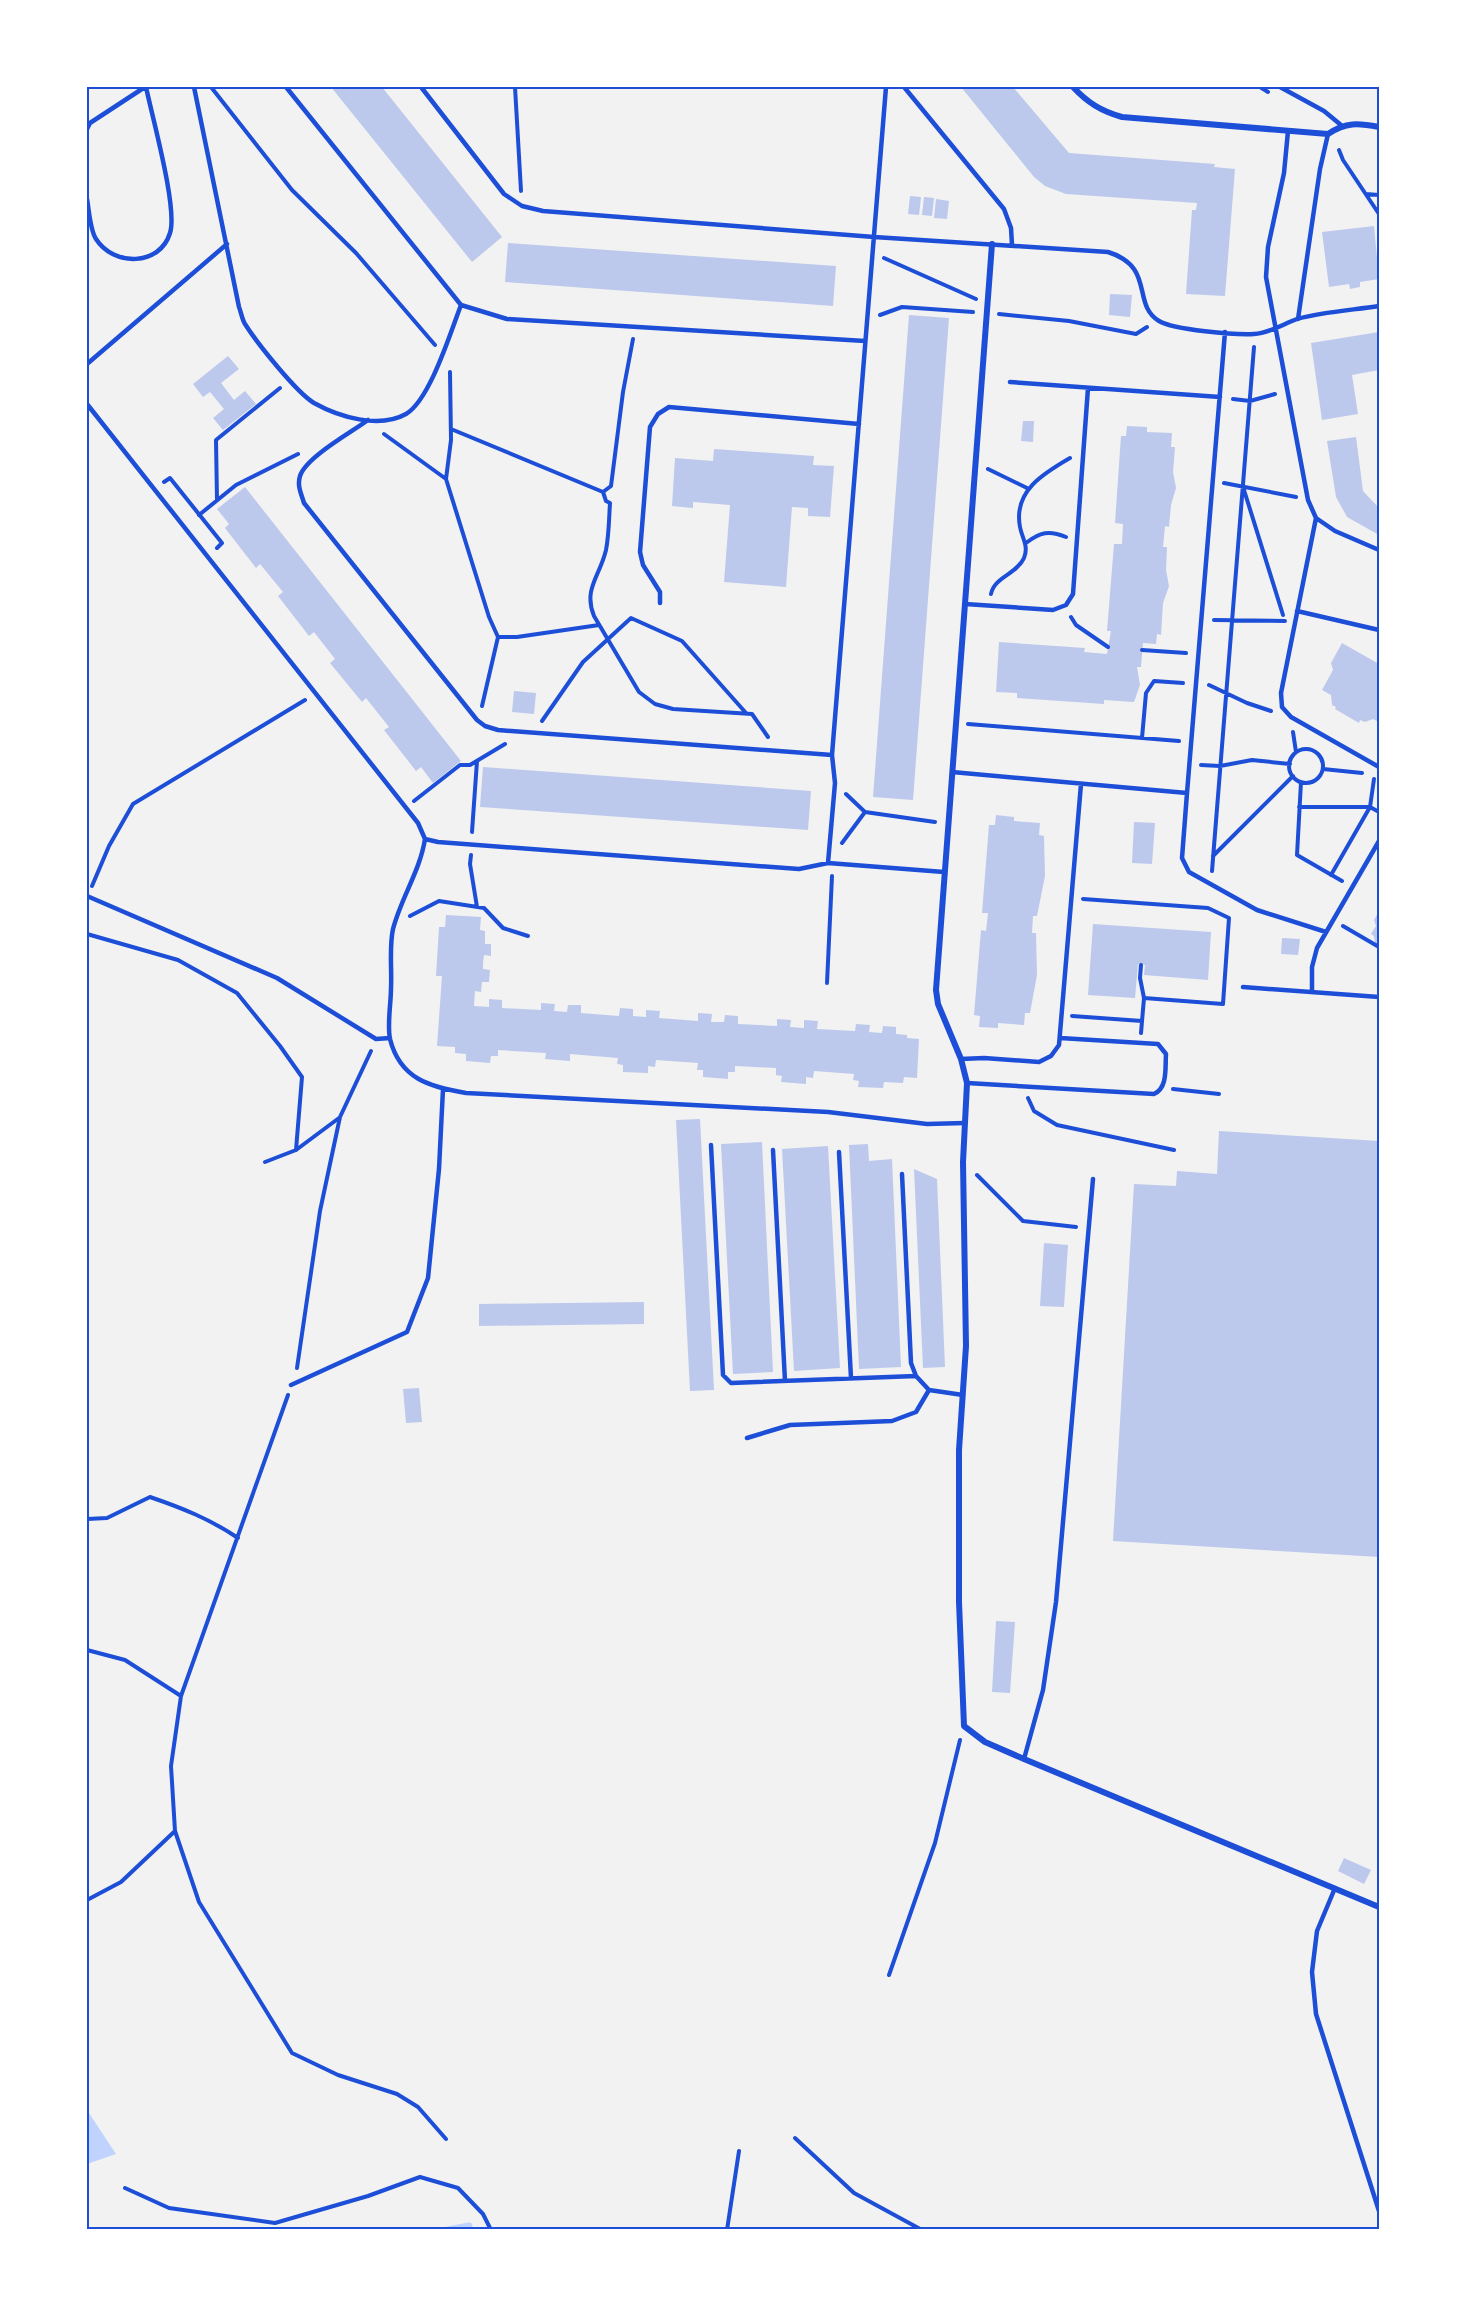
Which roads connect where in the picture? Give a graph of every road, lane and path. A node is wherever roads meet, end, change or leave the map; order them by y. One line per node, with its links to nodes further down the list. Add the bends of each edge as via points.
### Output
1 (146, 87): 13 (lane, via 90,123); 19 (lane, via 172,210 170,234 156,252 134,260 111,255 95,238)
2 (194, 87): 23 (lane)
3 (211, 87): 38 (path, via 292,190 356,253)
4 (286, 87): 28 (lane)
5 (421, 87): 20 (lane, via 504,194)
6 (515, 87): 20 (path)
7 (886, 87): 22 (lane)
8 (904, 87): 25 (lane, via 1004,209)
9 (1073, 87): 14 (street, via 1102,112 1122,117)
10 (1280, 87): 11 (lane)
11 (1341, 125): 12 (street); 15 (street)
12 (1379, 127)
13 (87, 129)
14 (1288, 131): 15 (street); 34 (lane, via 1266,277)
15 (1328, 134): 32 (lane)
16 (1339, 150): 17 (path)
17 (1366, 194): 18 (path); 21 (path)
18 (1379, 195)
19 (87, 199)
20 (522, 206): 22 (lane, via 555,212)
21 (1379, 214)
22 (874, 237): 24 (lane); 26 (lane)
23 (226, 244): 39 (lane); 40 (lane, via 244,322)
24 (992, 244): 25 (lane); 27 (street)
25 (1012, 245): 33 (lane, via 1121,256 1132,265 1146,305)
26 (873, 253): 27 (path); 31 (lane)
27 (987, 304): 30 (street)
28 (461, 305): 37 (lane, via 507,318); 38 (lane)
29 (1379, 306): 32 (lane)
30 (987, 313): 31 (path, via 902,307); 33 (path, via 1069,321 1136,334); 52 (street)
31 (867, 319): 37 (lane)
32 (1298, 319): 34 (lane)
33 (1158, 321): 35 (lane, via 1180,328)
34 (1276, 329): 36 (lane); 43 (lane)
35 (1225, 332): 36 (lane); 44 (lane)
36 (1255, 334): 45 (path)
37 (865, 341): 48 (lane)
38 (442, 354): 47 (lane, via 422,399 407,413 386,420); 49 (path, via 450,365)
39 (87, 364)
40 (290, 380): 47 (lane, via 313,402); 60 (path, via 216,440)
41 (1010, 382): 42 (lane)
42 (1088, 388): 44 (lane); 50 (lane)
43 (1287, 391): 45 (path); 59 (lane)
44 (1220, 397): 45 (path); 54 (lane)
45 (1250, 401): 55 (path)
46 (87, 404): 57 (lane)
47 (368, 420): 53 (path); 87 (lane, via 312,460 300,474 298,487 304,503)
48 (859, 424): 67 (lane, via 669,407 658,414 650,427 640,552 643,565 660,592); 92 (lane)
49 (451, 429): 53 (path); 58 (path)
50 (1083, 450): 56 (path); 63 (lane)
51 (302, 452): 60 (path, via 236,485)
52 (975, 465): 56 (path); 68 (street)
53 (446, 478): 78 (path)
54 (1213, 480): 55 (path); 72 (lane)
55 (1242, 487): 59 (path); 73 (path); 74 (path)
56 (1027, 488): 64 (path, via 1019,511)
57 (154, 489): 61 (path, via 170,478); 66 (lane)
58 (603, 492)
59 (1308, 500): 62 (lane)
60 (217, 501): 61 (path)
61 (199, 515): 66 (path, via 222,543)
62 (1316, 518): 65 (lane); 71 (lane)
63 (1077, 541): 64 (path, via 1049,532 1038,533); 69 (lane, via 1073,594)
64 (1026, 543): 70 (path, via 1025,557 1016,570 995,584)
65 (1379, 550)
66 (207, 556): 84 (lane)
67 (660, 603)
68 (965, 604): 70 (lane); 88 (street)
69 (1066, 605): 70 (lane, via 1053,610); 79 (path, via 1076,625)
70 (990, 606)
71 (1297, 611): 75 (lane); 77 (lane)
72 (1202, 619): 73 (path); 81 (lane)
73 (1232, 620): 74 (path); 83 (path)
74 (1286, 621): 75 (path)
75 (1295, 621): 85 (lane, via 1281,693)
76 (599, 625): 78 (path)
77 (1379, 630)
78 (498, 637): 87 (path)
79 (1108, 647)
80 (1142, 650): 81 (path)
81 (1198, 654): 82 (lane)
82 (1196, 684): 83 (path, via 1211,685); 90 (path, via 1154,681 1146,693); 91 (lane)
83 (1226, 693): 85 (path, via 1271,711); 96 (path)
84 (316, 694): 109 (lane); 122 (path, via 133,804)
85 (1282, 707): 97 (lane, via 1291,717)
86 (747, 713): 89 (path, via 682,641 631,618 583,662 542,722)
87 (477, 720): 89 (lane, via 498,730)
88 (956, 723): 90 (path); 99 (street)
89 (524, 732): 92 (lane); 93 (path)
90 (1142, 738): 91 (path)
91 (1191, 742): 94 (lane)
92 (832, 755): 104 (lane)
93 (477, 761): 109 (path, via 460,765); 115 (path)
94 (1190, 764): 96 (path); 106 (lane)
95 (1290, 764): 96 (path, via 1252,760); 98 (path, via 1296,752 1307,749 1318,753); 102 (path)
96 (1220, 766): 116 (path)
97 (1379, 767)
98 (1323, 769): 100 (path); 103 (path, via 1318,779)
99 (952, 772): 105 (lane); 112 (street)
100 (1364, 773)
101 (1374, 775): 108 (path)
102 (1293, 776): 103 (path); 116 (path)
103 (1301, 782): 107 (path)
104 (835, 783): 110 (path); 117 (lane)
105 (1082, 784): 106 (lane); 123 (lane)
106 (1187, 793): 120 (lane, via 1182,858 1189,872)
107 (1299, 807): 108 (path); 119 (path, via 1297,855)
108 (1370, 807): 111 (path); 119 (path)
109 (406, 808): 113 (lane)
110 (865, 812): 112 (path); 117 (path)
111 (1379, 812)
112 (948, 824): 118 (street)
113 (425, 839): 115 (lane); 125 (lane, via 422,858)
114 (1379, 841): 121 (lane)
115 (471, 844): 117 (lane, via 799,869); 124 (path)
116 (1212, 857): 120 (path)
117 (828, 863): 118 (lane); 132 (path, via 832,874)
118 (944, 872): 143 (street, via 936,990)
119 (1331, 875): 121 (path)
120 (1211, 884): 127 (lane, via 1257,910)
121 (1353, 887): 126 (lane)
122 (87, 896): 141 (lane, via 277,978)
123 (1072, 898): 135 (path, via 1208,908 1229,918 1223,1004); 137 (lane)
124 (477, 907): 125 (path, via 439,902 408,917); 129 (path, via 484,908 503,928)
125 (397, 917): 139 (lane, via 392,932)
126 (1333, 921): 127 (lane); 130 (path)
127 (1326, 933): 134 (lane, via 1312,967)
128 (87, 934): 152 (path, via 178,960 237,993 302,1077)
129 (528, 936)
130 (1379, 947)
131 (1141, 965): 135 (path)
132 (827, 983)
133 (1243, 987): 134 (lane)
134 (1312, 992): 136 (lane)
135 (1144, 998): 138 (path)
136 (1379, 998)
137 (1062, 1016): 138 (path); 140 (lane)
138 (1142, 1021): 142 (path)
139 (390, 1038): 141 (lane); 147 (lane, via 400,1061 417,1080)
140 (1060, 1038): 142 (lane); 143 (lane, via 1051,1056 1039,1062)
141 (376, 1039): 149 (path)
142 (1140, 1043): 145 (lane, via 1163,1048)
143 (961, 1059): 144 (street)
144 (967, 1083): 146 (lane); 150 (street)
145 (1164, 1086): 146 (lane, via 1154,1094); 148 (path, via 1180,1092)
146 (1023, 1087): 154 (path, via 1034,1111 1057,1125)
147 (443, 1089): 150 (lane, via 828,1112 927,1124); 164 (lane, via 428,1278 407,1332)
148 (1219, 1094)
149 (340, 1117): 152 (path); 164 (path, via 320,1211 299,1364)
150 (965, 1123): 157 (street)
151 (711, 1145): 163 (lane, via 723,1375 731,1383)
152 (296, 1150): 156 (path)
153 (773, 1150): 163 (lane)
154 (1174, 1150)
155 (839, 1152): 162 (lane)
156 (265, 1162)
157 (963, 1162): 160 (path, via 1023,1221); 166 (street)
158 (902, 1174): 161 (lane, via 911,1362)
159 (1093, 1179): 160 (lane)
160 (1089, 1228): 173 (lane, via 1056,1602 1043,1690)
161 (916, 1376): 162 (lane); 165 (lane)
162 (851, 1378): 163 (lane)
163 (785, 1381)
164 (291, 1385): 169 (path)
165 (929, 1390): 166 (lane); 167 (lane, via 916,1412 892,1421 790,1425)
166 (963, 1395): 172 (street, via 958,1450)
167 (747, 1438)
168 (87, 1520): 169 (path, via 107,1518 150,1497 194,1512)
169 (238, 1538): 171 (path)
170 (87, 1650): 171 (path, via 125,1660)
171 (181, 1696): 174 (path, via 171,1767)
172 (964, 1726): 173 (street, via 985,1742); 178 (path, via 935,1843)
173 (1024, 1759): 175 (street)
174 (174, 1831): 176 (path, via 121,1882); 180 (path, via 199,1902 292,2053 338,2076 397,2094 418,2107)
175 (1335, 1888): 177 (street); 183 (lane, via 1317,1931 1312,1972 1316,2014)
176 (87, 1900)
177 (1379, 1907)
178 (889, 1975)
179 (795, 2138): 186 (path, via 854,2193)
180 (446, 2139)
181 (739, 2151): 185 (path)
182 (125, 2188): 184 (path, via 169,2208 275,2223 420,2177 458,2188 483,2214)
183 (1379, 2211)
184 (491, 2230)
185 (727, 2230)
186 (922, 2230)

